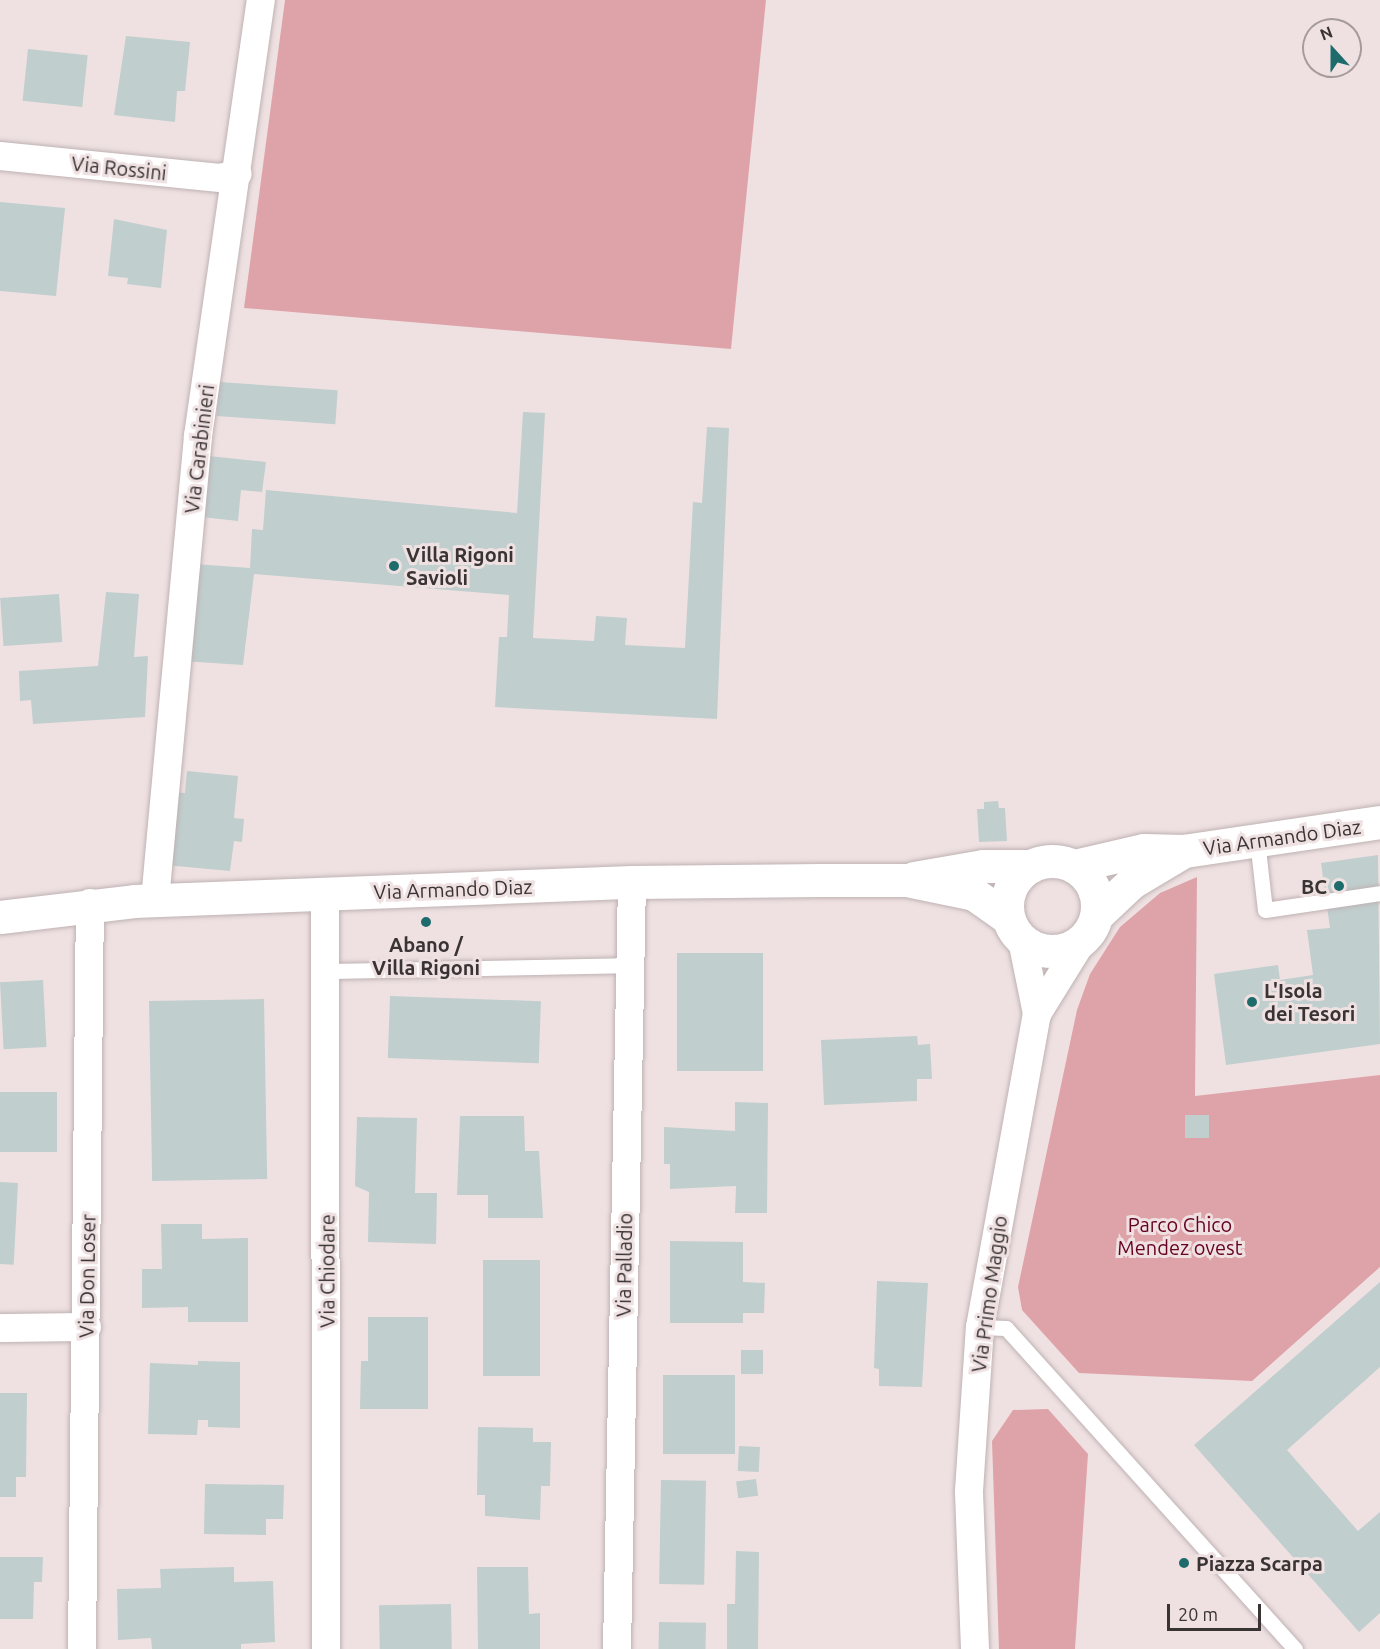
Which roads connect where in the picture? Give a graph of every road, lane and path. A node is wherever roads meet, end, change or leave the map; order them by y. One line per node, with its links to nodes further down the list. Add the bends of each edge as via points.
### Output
1 (261, 0): 3 (street, Via Carabinieri)
2 (0, 156): 3 (street, Via Rossini, via 220,178)
3 (238, 174): 13 (street, Via Carabinieri, via 198,436)
4 (1380, 822): 5 (street, Via Armando Diaz)
5 (1257, 840): 6 (street, Via Armando Diaz); 11 (lane, via 1265,910)
6 (1184, 852): 8 (street, Via Armando Diaz, via 1144,850); 16 (street, Via Armando Diaz, via 1132,882)
7 (1032, 866): 8 (street, via 1060,861); 9 (street, Via Armando Diaz, via 958,869); 17 (street, via 1011,887)
8 (1074, 866): 16 (street, via 1088,878 1097,895)
9 (907, 880): 10 (street, Via Armando Diaz); 17 (street, Via Armando Diaz, via 974,894)
10 (632, 882): 12 (street, Via Armando Diaz); 18 (street, Via Palladio)
11 (1380, 892)
12 (325, 894): 13 (street, Via Armando Diaz); 19 (street, Via Chiodare)
13 (155, 900): 14 (street, Via Armando Diaz)
14 (90, 903): 15 (street, Via Armando Diaz); 21 (street, Via Don Loser)
15 (0, 917)
16 (1090, 927): 17 (street, via 1051,952); 20 (street, Via Primo Maggio)
17 (1015, 929): 20 (street, Via Primo Maggio)
18 (630, 965): 19 (lane); 26 (street, Via Palladio)
19 (325, 971): 25 (street, Via Chiodare)
20 (1037, 1014): 22 (street, Via Primo Maggio)
21 (87, 1327): 23 (street); 24 (street, Via Don Loser)
22 (980, 1327): 27 (street, Via Primo Maggio, via 969,1491); 28 (lane, via 1006,1328)
23 (0, 1328)
24 (82, 1649)
25 (326, 1649)
26 (617, 1649)
27 (975, 1649)
28 (1295, 1649)

